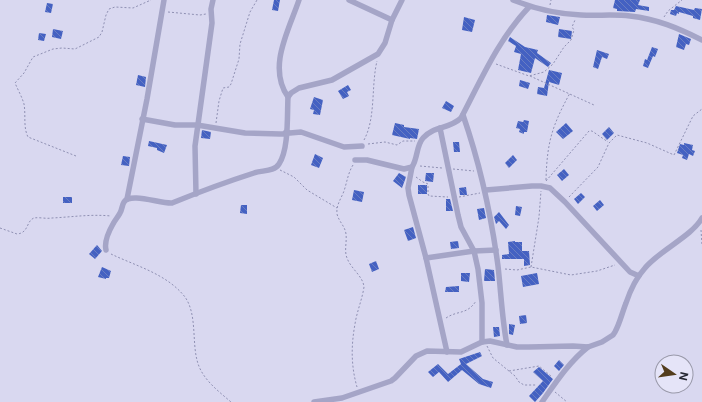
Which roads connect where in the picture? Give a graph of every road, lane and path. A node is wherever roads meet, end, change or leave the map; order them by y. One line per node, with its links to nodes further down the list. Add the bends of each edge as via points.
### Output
1 (152, 0): 33 (path, via 133,8 121,6 109,10 100,37 75,49 62,48 34,57 15,83 25,110 25,129 28,137)
2 (164, 0): 12 (street)
3 (213, 0): 11 (street)
4 (257, 0): 27 (path, via 250,12 240,44 239,59 231,84 229,87 224,86 222,90)
5 (299, 0): 21 (street, via 279,62 282,86)
6 (349, 0): 14 (street)
7 (402, 0): 14 (street)
8 (513, 0): 10 (street)
9 (682, 0): 15 (path, via 666,14)
10 (529, 6): 13 (street); 18 (street, via 507,33)
11 (211, 9): 12 (path, via 207,14 200,15); 26 (street, via 212,23)
12 (162, 11): 25 (street)
13 (580, 15): 15 (street, via 618,14); 19 (path, via 574,23 571,40 552,64 544,72)
14 (392, 20): 17 (street, via 385,43)
15 (663, 22): 16 (street)
16 (702, 40)
17 (378, 54): 21 (street, via 332,80 299,88); 32 (path, via 370,121)
18 (490, 62): 19 (path); 24 (street)
19 (530, 76): 20 (path)
20 (570, 93): 22 (path); 31 (path, via 550,137 546,181 589,131)
21 (288, 98): 29 (street)
22 (594, 105)
23 (702, 109): 31 (path, via 693,116 674,155 620,135)
24 (463, 115): 28 (street, via 455,123); 38 (street)
25 (142, 119): 26 (street, via 175,125); 43 (street)
26 (197, 125): 27 (street); 41 (street, via 194,146)
27 (215, 128): 29 (street, via 252,133)
28 (440, 128): 30 (street, via 430,132); 37 (street)
29 (286, 132): 32 (street, via 301,132 344,147); 35 (street, via 284,152)
30 (420, 142): 32 (path, via 403,141 397,145 379,142); 36 (street)
31 (609, 143): 44 (path, via 598,167)
32 (362, 146)
33 (76, 156)
34 (355, 160): 36 (street, via 367,160 404,170); 45 (path)
35 (275, 168): 41 (street); 45 (path, via 294,177 307,190)
36 (412, 168): 37 (path); 42 (path, via 428,184 428,194); 53 (street, via 409,195)
37 (448, 169): 38 (path); 42 (street)
38 (481, 171): 40 (street)
39 (541, 186): 40 (street); 44 (street, via 553,190); 55 (path)
40 (486, 190): 42 (path); 51 (street)
41 (196, 194): 43 (street, via 172,203 130,197)
42 (454, 198): 52 (street, via 461,227)
43 (127, 199): 46 (street)
44 (564, 202): 54 (street)
45 (337, 208): 68 (path, via 346,233 347,260 364,282 352,350 352,368)
46 (118, 217): 48 (path, via 93,215 35,218 30,220 25,231 17,234); 50 (street, via 105,243)
47 (701, 220): 49 (path); 57 (street, via 656,256)
48 (0, 228)
49 (702, 245)
50 (106, 250): 69 (path, via 160,276 185,298 194,327 197,360 206,379)
51 (496, 250): 52 (street); 56 (street)
52 (474, 251): 53 (street); 58 (street)
53 (426, 258): 59 (street)
54 (621, 262): 55 (path, via 607,268 571,275); 57 (street, via 630,272)
55 (531, 267): 56 (path, via 517,270)
56 (498, 268): 61 (street)
57 (639, 276): 62 (street, via 628,295 613,336)
58 (481, 293): 59 (path, via 469,310 452,314); 60 (street)
59 (440, 322): 63 (street)
60 (484, 342): 61 (street); 63 (street, via 461,352); 64 (path, via 493,358)
61 (507, 345): 62 (street, via 529,348)
62 (588, 347): 65 (street, via 572,362)
63 (447, 352): 68 (street, via 422,353 396,378)
64 (509, 371): 65 (path, via 539,366); 66 (path, via 524,386)
65 (557, 382): 67 (street)
66 (537, 385)
67 (552, 389): 71 (street); 72 (path)
68 (358, 391): 70 (street, via 342,398)
69 (231, 402)
70 (314, 402)
71 (542, 402)
72 (567, 402)

